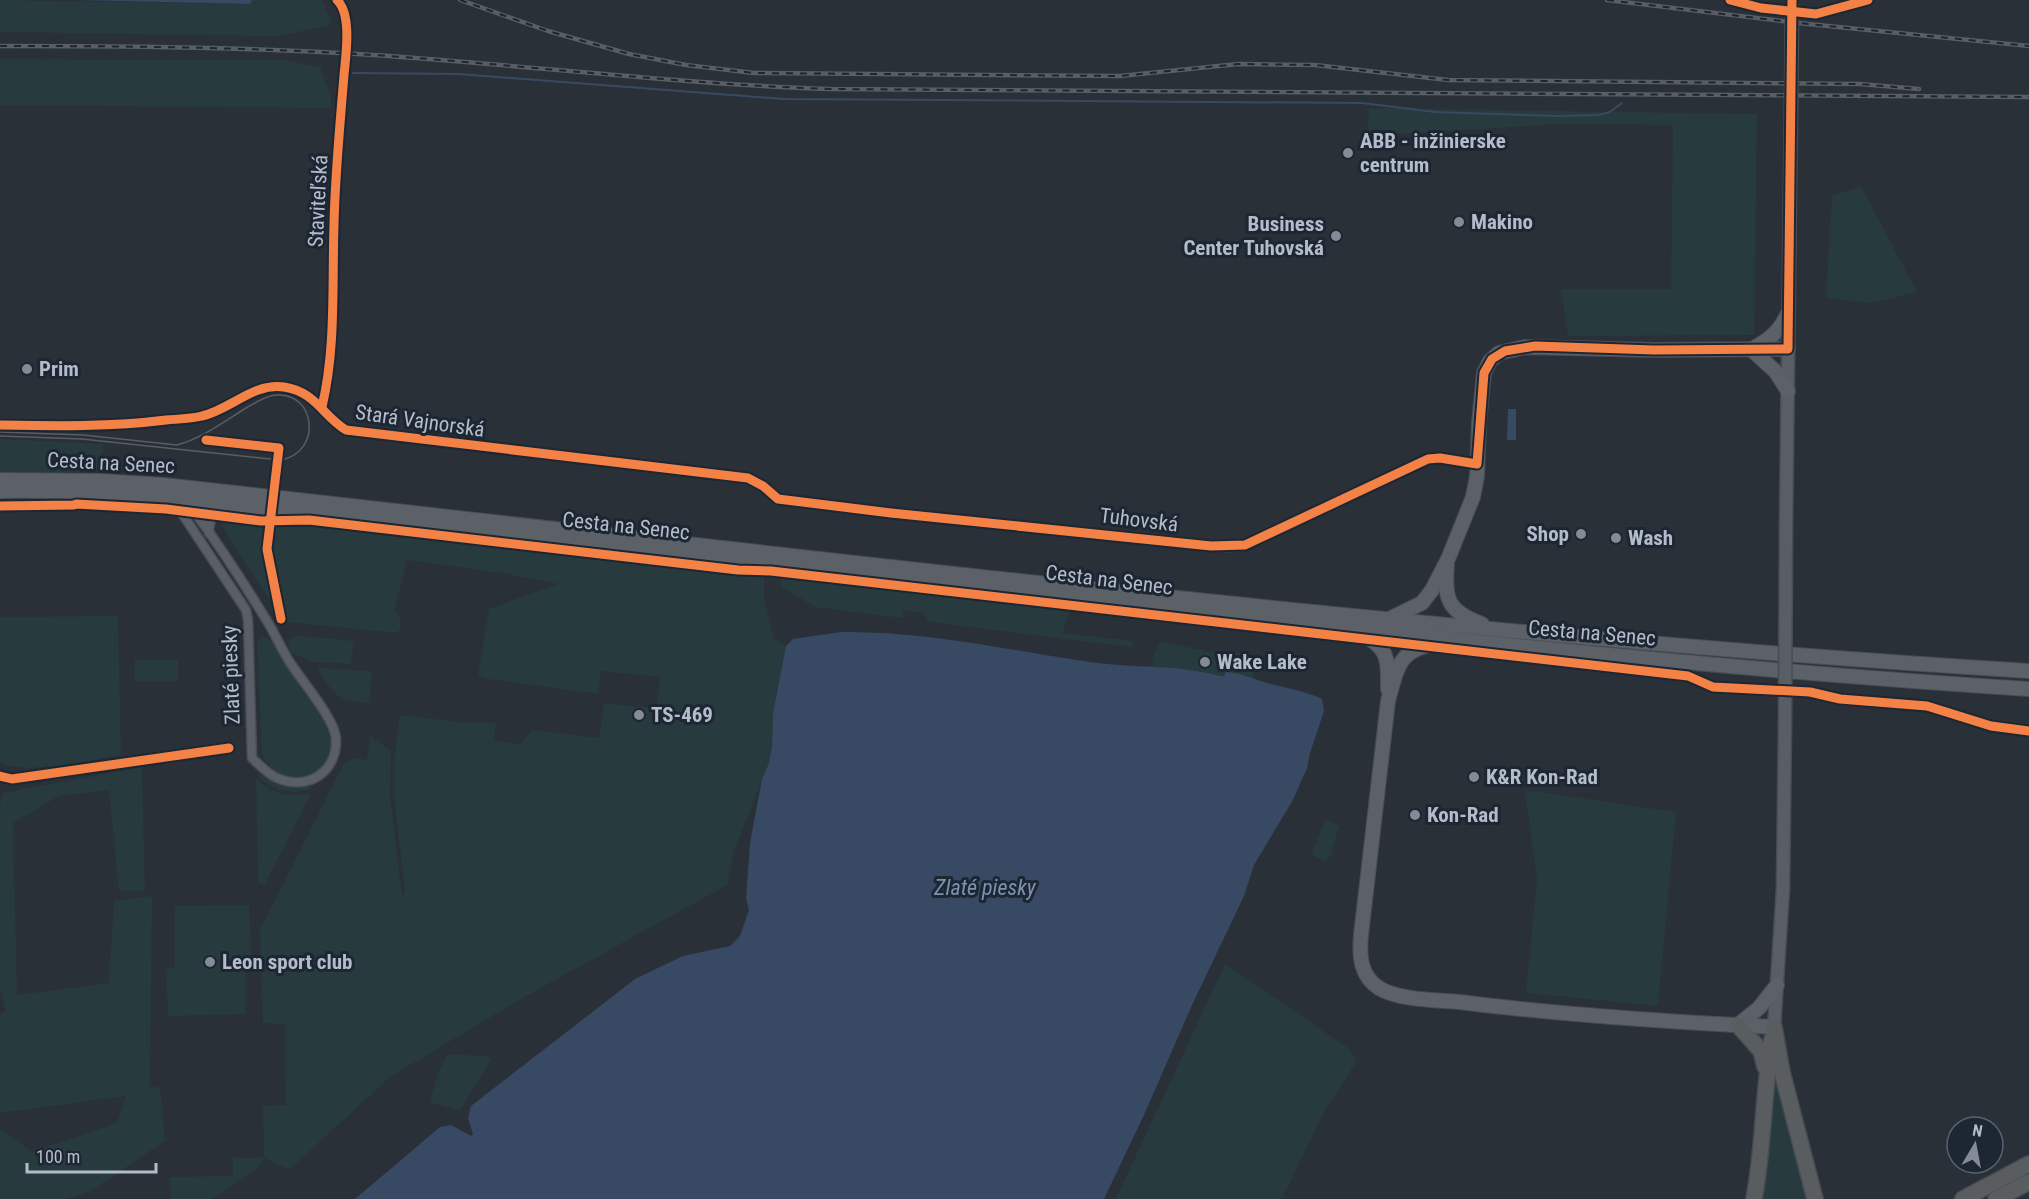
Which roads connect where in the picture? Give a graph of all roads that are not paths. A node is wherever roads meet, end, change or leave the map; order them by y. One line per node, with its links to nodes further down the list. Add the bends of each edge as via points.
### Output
1 (337, 0): 7 (street, Staviteľská, via 343,6 346,20 346,53 334,217 331,362)
2 (1792, 2): 3 (main road, bridge)
3 (1788, 314): 4 (main road); 5 (main road, via 1781,328)
4 (1788, 349): 5 (main road); 6 (main road)
5 (1752, 350): 6 (main road, via 1775,371); 9 (main road, via 1535,346 1499,353 1488,365 1482,381)
6 (1788, 391): 26 (main road, bridge, via 1783,878)
7 (322, 407): 8 (street, Stará Vajnorská, via 308,395 277,386 197,417 108,425); 14 (street, Stará Vajnorská, via 333,423 346,430 748,478)
8 (0, 425)
9 (1477, 464): 14 (street, Tuhovská, via 1440,458 1424,461 1245,545 1229,547); 18 (main road, via 1473,497)
10 (0, 480): 11 (main road, Cesta na Senec)
11 (163, 485): 13 (main road, Cesta na Senec); 15 (street, Zlaté piesky)
12 (0, 491): 15 (main road, Cesta na Senec, via 102,492)
13 (220, 491): 15 (street, Cesta na Senec); 19 (main road, Cesta na Senec)
14 (778, 499)
15 (186, 500): 16 (main road, Cesta na Senec); 17 (street, Zlaté piesky); 17 (street, Zlaté piesky, via 183,515 246,610 252,758 274,777 286,781 312,780 323,775 336,748 332,723)
16 (233, 504): 17 (street, via 214,514); 20 (main road, Cesta na Senec)
17 (209, 533)
18 (1448, 559): 19 (main road, via 1422,603); 21 (main road, via 1445,590 1453,609)
19 (1389, 619): 21 (main road, Cesta na Senec)
20 (1352, 628): 22 (main road, Cesta na Senec); 25 (main road, via 1382,648)
21 (1498, 630): 23 (main road, Cesta na Senec)
22 (1458, 641): 24 (main road, Cesta na Senec); 25 (main road, via 1416,648 1405,656)
23 (2029, 671)
24 (2029, 689)
25 (1388, 701): 27 (main road, via 1359,952 1372,983 1397,995 1499,1007)
26 (1778, 985): 27 (main road); 28 (main road)
27 (1738, 1025): 28 (main road); 29 (highway, via 1761,1050)
28 (1774, 1027): 29 (highway); 33 (highway)
29 (1766, 1073): 32 (highway)
30 (2029, 1164): 34 (highway)
31 (2029, 1182): 35 (highway)
32 (1754, 1199)
33 (1815, 1199)
34 (1963, 1199)
35 (1996, 1199)

